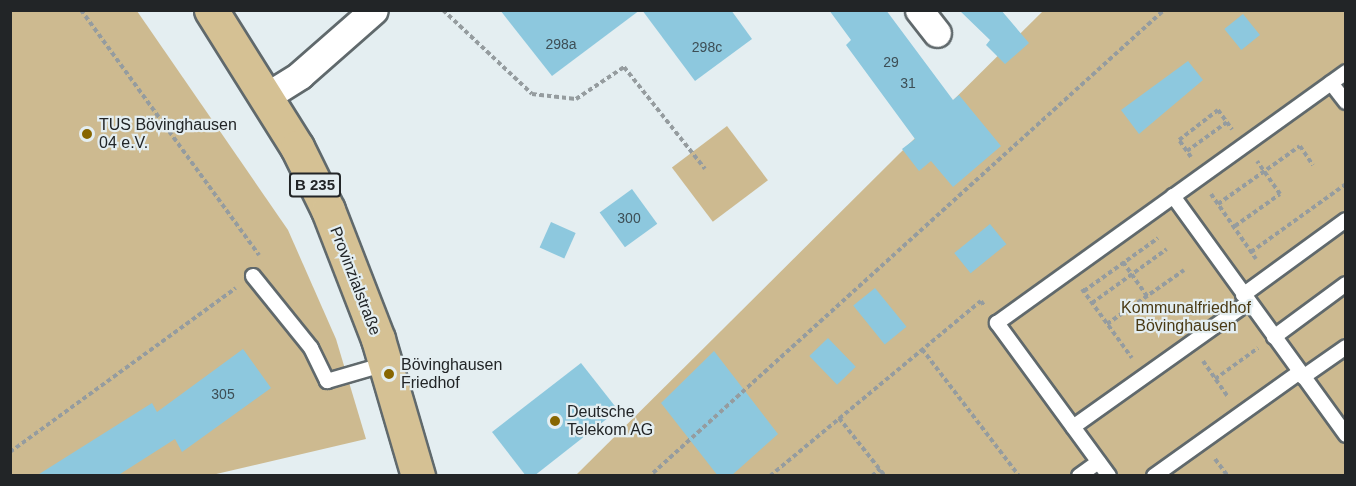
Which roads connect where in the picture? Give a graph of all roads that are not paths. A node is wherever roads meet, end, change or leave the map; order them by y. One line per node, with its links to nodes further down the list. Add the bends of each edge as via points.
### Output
1 (211, 10): 7 (main road, Provinzialstraße / B 235)
2 (375, 10): 7 (street, via 300,75)
3 (919, 10): 4 (street)
4 (937, 33)
5 (1346, 72): 6 (lane)
6 (1331, 82): 8 (lane); 9 (lane)
7 (267, 96): 16 (main road, Provinzialstraße / B 235, via 332,220)
8 (1346, 102)
9 (1173, 196): 13 (lane); 18 (lane, via 997,323)
10 (1346, 220): 13 (lane, via 1269,276)
11 (253, 276): 16 (lane, via 311,348 327,381)
12 (1346, 284): 14 (lane)
13 (1246, 299): 14 (lane); 18 (lane)
14 (1274, 337): 17 (lane)
15 (1346, 347): 17 (lane)
16 (386, 364): 21 (main road, Provinzialstraße / B 235)
17 (1302, 375): 19 (lane); 24 (lane)
18 (1073, 427): 20 (lane)
19 (1346, 435)
20 (1098, 462): 22 (lane); 23 (lane)
21 (418, 476)
22 (1078, 476)
23 (1109, 476)
24 (1154, 476)

